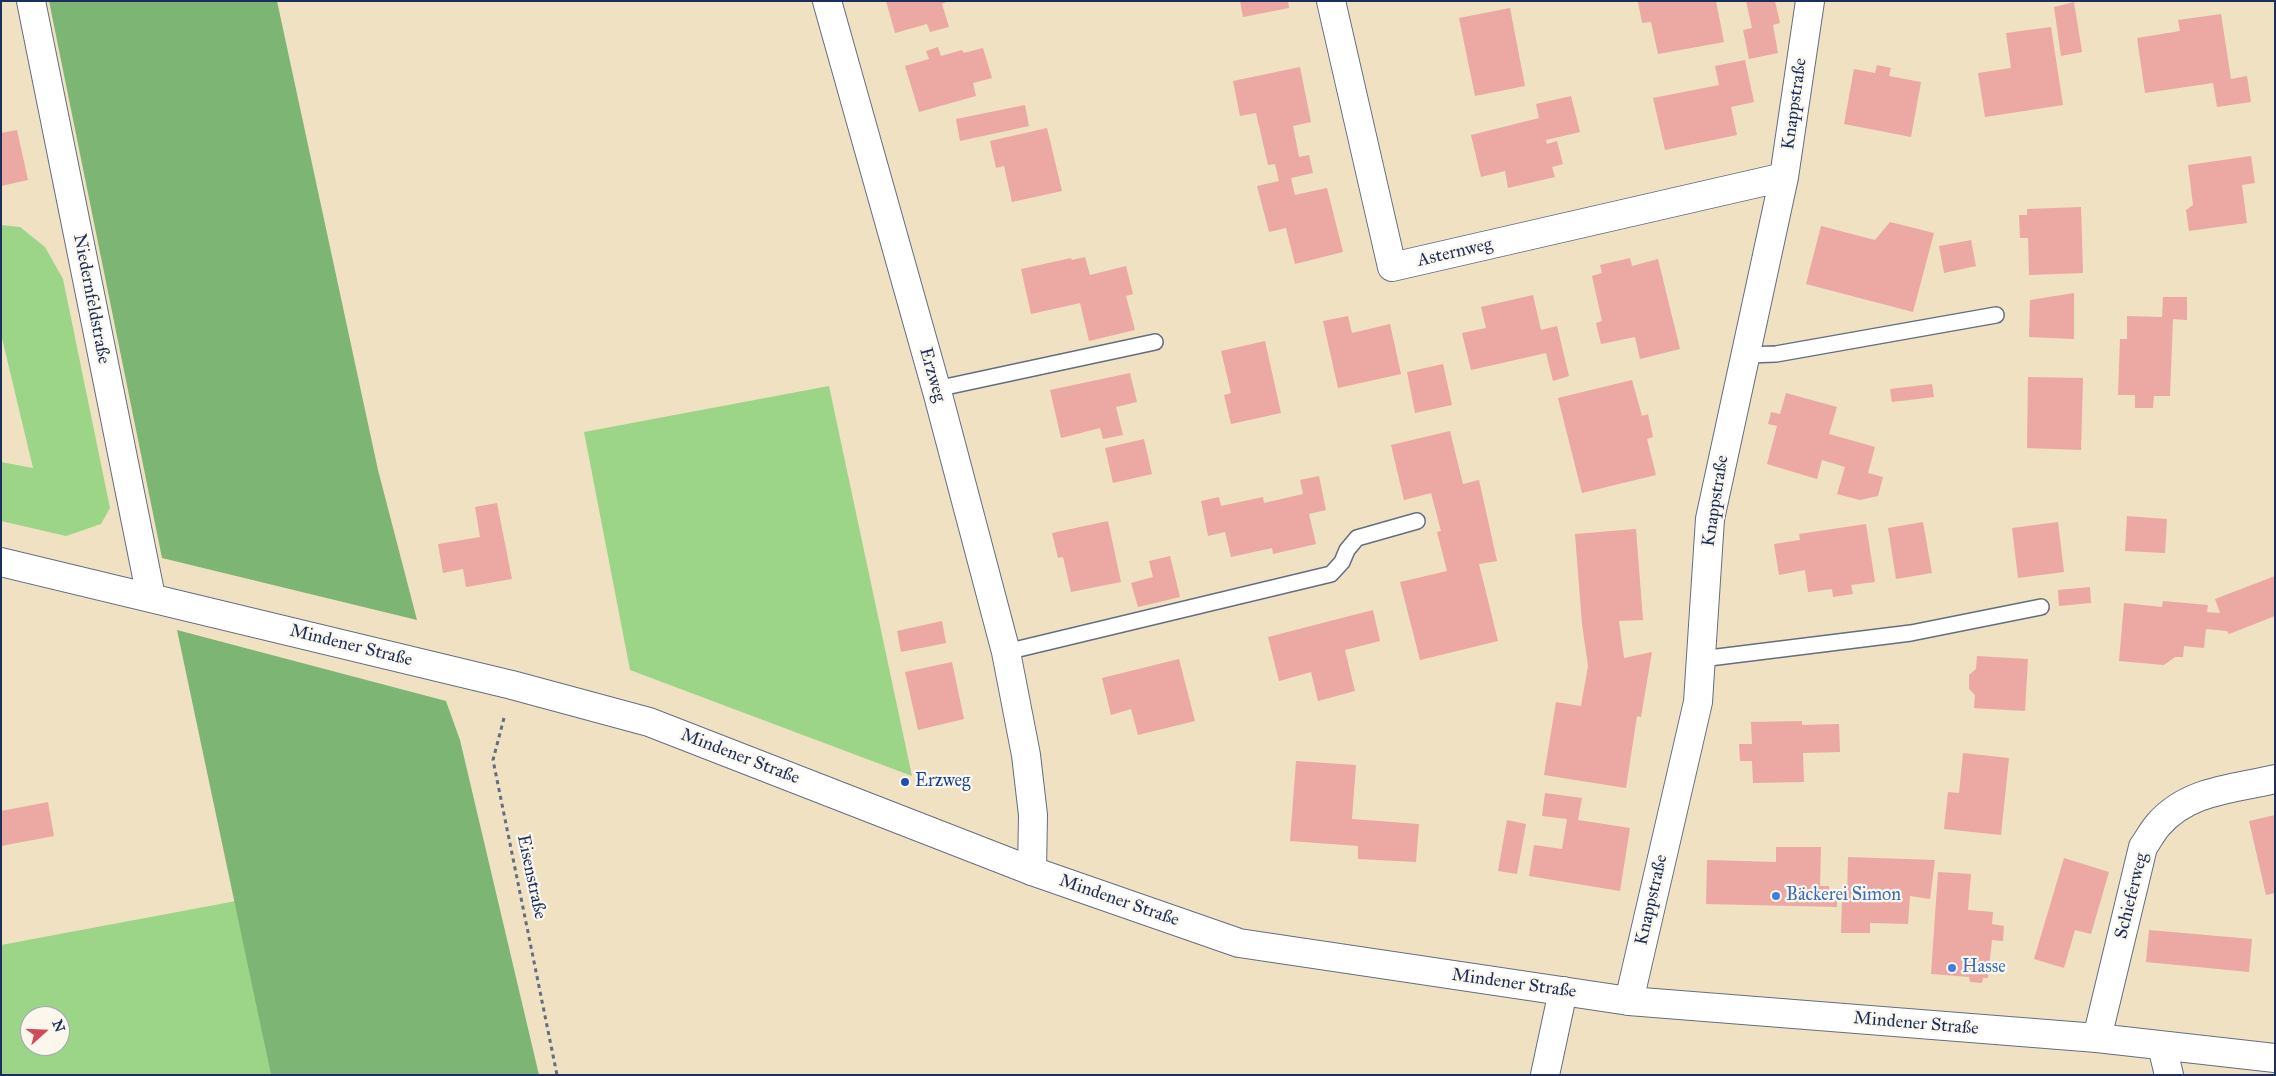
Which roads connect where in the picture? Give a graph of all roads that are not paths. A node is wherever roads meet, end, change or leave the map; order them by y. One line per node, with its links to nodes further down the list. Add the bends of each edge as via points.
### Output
1 (31, 1): 12 (street, Niedernfeldstraße)
2 (827, 1): 9 (street, Erzweg)
3 (1331, 1): 5 (street, Asternweg, via 1392,267)
4 (1810, 1): 5 (street, Knappstraße)
5 (1784, 177): 8 (street, Knappstraße)
6 (1996, 315): 8 (lane, via 1776,354)
7 (1154, 342): 9 (lane)
8 (1745, 355): 15 (street, Knappstraße, via 1710,520)
9 (936, 389): 14 (street, Erzweg)
10 (1417, 520): 14 (lane, via 1357,538 1331,574)
11 (1, 562): 12 (street, Mindener Straße)
12 (151, 597): 17 (street, Mindener Straße, via 512,685 649,722)
13 (2041, 607): 15 (lane, via 1911,633)
14 (1006, 652): 17 (street, Erzweg, via 1028,772 1033,815)
15 (1701, 659): 19 (street, Knappstraße, via 1698,702)
16 (2275, 779): 20 (street, Schieferweg, via 2198,795 2158,825 2143,848)
17 (1032, 871): 18 (street, Mindener Straße, via 1239,943)
18 (1563, 991): 19 (street, Mindener Straße); 23 (street)
19 (1629, 1001): 20 (street, Mindener Straße)
20 (2097, 1038): 21 (street, Mindener Straße)
21 (2162, 1046): 22 (street, Mindener Straße); 24 (street)
22 (2275, 1058)
23 (1545, 1075)
24 (2169, 1075)

